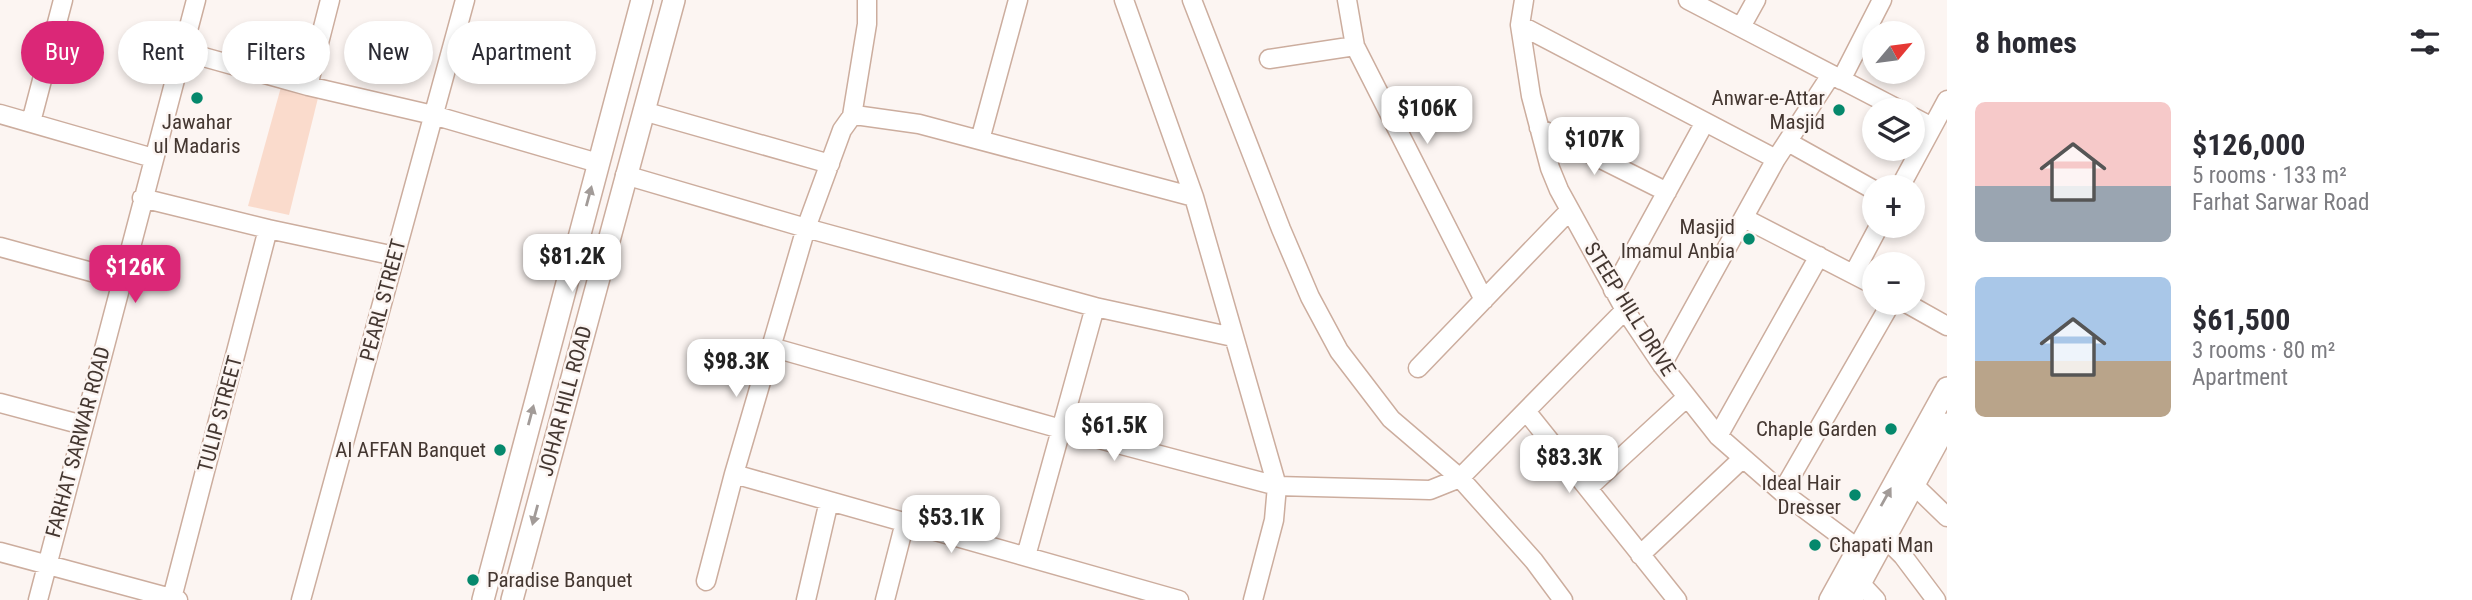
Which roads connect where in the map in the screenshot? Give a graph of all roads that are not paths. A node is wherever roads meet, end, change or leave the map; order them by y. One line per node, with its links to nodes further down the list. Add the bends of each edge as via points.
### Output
1 (63, 0): 31 (street)
2 (196, 0): 16 (street, FARHAT SARWAR ROAD)
3 (330, 0): 24 (street)
4 (465, 0): 29 (street, PEARL STREET)
5 (642, 0): 40 (street, JOHAR HILL ROAD)
6 (674, 0): 27 (street, JOHAR HILL ROAD)
7 (867, 0): 30 (street)
8 (1018, 0): 36 (street)
9 (1124, 0): 46 (street)
10 (1192, 0): 80 (street, via 1281,229 1339,351 1391,419)
11 (1347, 0): 19 (street)
12 (1524, 0): 17 (street, STEEP HILL DRIVE)
13 (1688, 0): 18 (street)
14 (1756, 0): 18 (street)
15 (1882, 0): 22 (street)
16 (190, 21)
17 (1520, 25): 32 (street); 35 (street, STEEP HILL DRIVE)
18 (1741, 27): 22 (street)
19 (1354, 46): 21 (street); 60 (street)
20 (208, 58): 24 (street)
21 (1269, 59)
22 (1836, 77): 25 (street); 37 (street)
23 (173, 84): 38 (street, FARHAT SARWAR ROAD)
24 (308, 86): 29 (street)
25 (1877, 98)
26 (1947, 100): 34 (street)
27 (643, 111): 41 (street); 42 (street, JOHAR HILL ROAD)
28 (0, 114): 31 (street)
29 (433, 115): 40 (street); 55 (street, PEARL STREET)
30 (852, 116): 36 (street, via 919,124); 41 (street)
31 (31, 122): 38 (street)
32 (1705, 122): 39 (street); 45 (street)
33 (1925, 123): 34 (street)
34 (1932, 127): 43 (street)
35 (1539, 128): 45 (street); 48 (street, STEEP HILL DRIVE, via 1550,168)
36 (980, 140): 46 (street)
37 (1788, 142): 39 (street); 44 (street)
38 (153, 158): 47 (street, FARHAT SARWAR ROAD)
39 (1776, 159): 49 (street)
40 (598, 163): 99 (street, JOHAR HILL ROAD, one-way to 40)
41 (830, 164): 50 (street)
42 (625, 175): 50 (street); 100 (street, JOHAR HILL ROAD, one-way to 100)
43 (1906, 175)
44 (1862, 183)
45 (1667, 192): 59 (street)
46 (1194, 197): 66 (street)
47 (142, 198): 51 (street); 58 (street, FARHAT SARWAR ROAD)
48 (1570, 210): 59 (street, STEEP HILL DRIVE); 60 (street)
49 (1744, 218): 54 (street); 68 (street)
50 (806, 228): 61 (street); 67 (street)
51 (268, 229): 55 (street); 96 (street, TULIP STREET)
52 (1873, 238): 56 (street)
53 (0, 247): 58 (street)
54 (1819, 256): 56 (street); 77 (street)
55 (395, 257): 98 (street, PEARL STREET)
56 (1854, 273): 57 (street)
57 (1862, 278)
58 (121, 279): 74 (street, FARHAT SARWAR ROAD)
59 (1614, 290): 62 (street, STEEP HILL DRIVE)
60 (1484, 300): 69 (street)
61 (1095, 307): 66 (street); 75 (street)
62 (1625, 310): 68 (street, STEEP HILL DRIVE); 73 (street)
63 (1925, 314): 65 (street)
64 (1884, 315): 84 (street)
65 (1947, 326)
66 (1233, 337): 82 (street)
67 (771, 347): 75 (street); 79 (street)
68 (1662, 365): 71 (street, STEEP HILL DRIVE)
69 (1418, 369)
70 (1947, 388): 89 (street, one-way to 70)
71 (1687, 397): 77 (street, STEEP HILL DRIVE); 83 (street)
72 (0, 403): 74 (street)
73 (1526, 411): 80 (street); 83 (street)
74 (83, 425): 93 (street, FARHAT SARWAR ROAD)
75 (1062, 429): 82 (street); 92 (street)
76 (1945, 433): 81 (street)
77 (1718, 436): 78 (street, STEEP HILL DRIVE)
78 (1743, 458): 84 (street, STEEP HILL DRIVE); 91 (street)
79 (734, 474): 85 (street); 94 (street)
80 (1460, 478): 82 (street, via 1430,490); 105 (street)
81 (1914, 485): 86 (street); 88 (street)
82 (1277, 486): 104 (street, via 1274,520)
83 (1588, 488): 91 (street)
84 (1782, 492): 89 (street, STEEP HILL DRIVE)
85 (830, 501): 87 (street); 101 (street)
86 (1947, 517)
87 (905, 522): 92 (street); 102 (street)
88 (1885, 538): 95 (street); 109 (street)
89 (1857, 548): 107 (street)
90 (0, 552): 93 (street)
91 (1640, 555): 106 (street)
92 (1026, 556): 103 (street)
93 (46, 564): 96 (street); 97 (street, FARHAT SARWAR ROAD)
94 (706, 581)
95 (1856, 592): 108 (street)
96 (175, 599)
97 (38, 600)
98 (301, 600)
99 (482, 600)
100 (512, 600)
101 (806, 600)
102 (885, 600)
103 (1179, 600)
104 (1253, 600)
105 (1563, 600)
106 (1677, 600)
107 (1830, 600)
108 (1876, 600)
109 (1936, 600)

